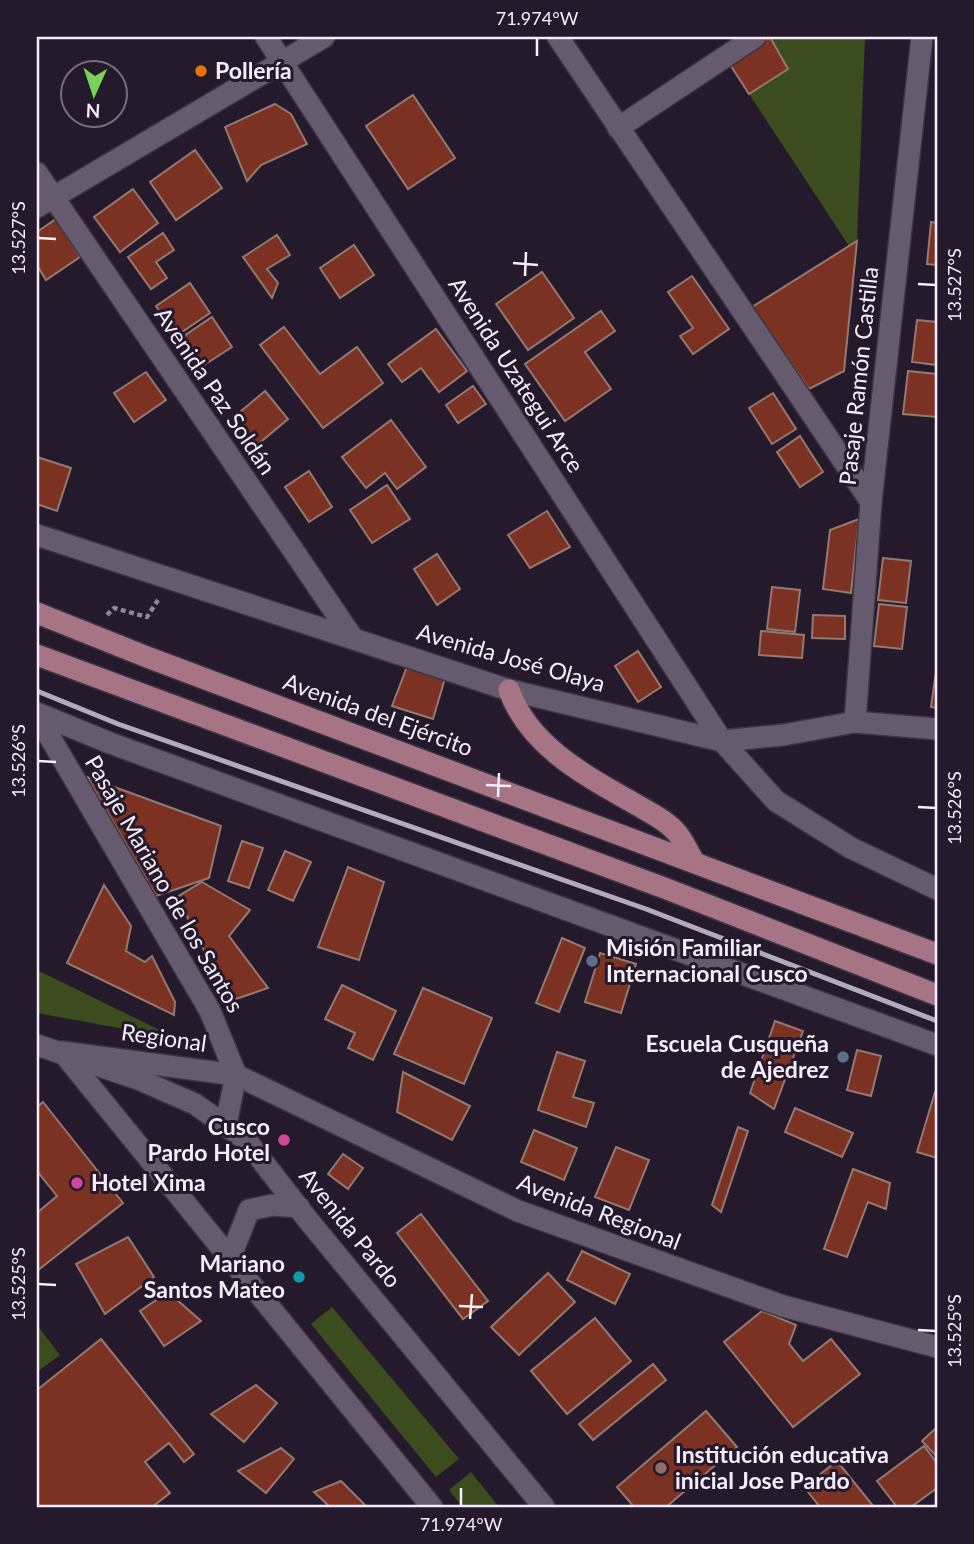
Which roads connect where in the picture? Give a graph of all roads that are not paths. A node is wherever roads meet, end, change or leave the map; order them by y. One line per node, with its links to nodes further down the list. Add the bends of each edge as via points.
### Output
1 (266, 37): 6 (street, Avenida Uzategui Arce)
2 (324, 37): 6 (street)
3 (558, 37): 7 (street)
4 (755, 37): 7 (street)
5 (922, 37): 10 (street, Pasaje Ramón Castilla)
6 (282, 63): 9 (street); 19 (street, Avenida Uzategui Arce)
7 (618, 128): 10 (street)
8 (37, 173): 9 (street, Avenida Paz Soldán)
9 (45, 203): 13 (street, Avenida Paz Soldán)
10 (871, 502): 17 (street, Pasaje Ramón Castilla)
11 (37, 535): 13 (street, Avenida José Olaya)
12 (37, 613): 20 (main road, Avenida del Ejército)
13 (352, 637): 15 (street, Avenida José Olaya)
14 (37, 655): 23 (main road, via 654,884)
15 (509, 690): 19 (street, Avenida José Olaya); 20 (main road, via 532,731 575,769 665,821)
16 (37, 714): 25 (street); 27 (street, Pasaje Mariano de los Santos, via 210,1011)
17 (855, 722): 18 (street, Avenida José Olaya); 19 (street, Avenida José Olaya)
18 (937, 729)
19 (722, 741): 21 (street, via 776,801 850,848)
20 (693, 860): 22 (main road, Avenida del Ejército)
21 (937, 889)
22 (937, 954)
23 (937, 995)
24 (37, 1045): 26 (street, Avenida Pardo)
25 (937, 1045)
26 (62, 1052): 27 (street, Regional); 29 (street, Avenida Pardo, via 195,1104); 31 (street)
27 (236, 1075): 28 (street, Regional); 29 (street)
28 (256, 1086): 32 (street, Avenida Regional, via 519,1211 783,1306)
29 (226, 1124): 30 (street, Avenida Pardo, via 246,1140)
30 (299, 1207): 31 (street, via 273,1205 249,1210); 34 (street, Avenida Pardo)
31 (231, 1256): 33 (street)
32 (937, 1347)
33 (432, 1507)
34 (544, 1507)

